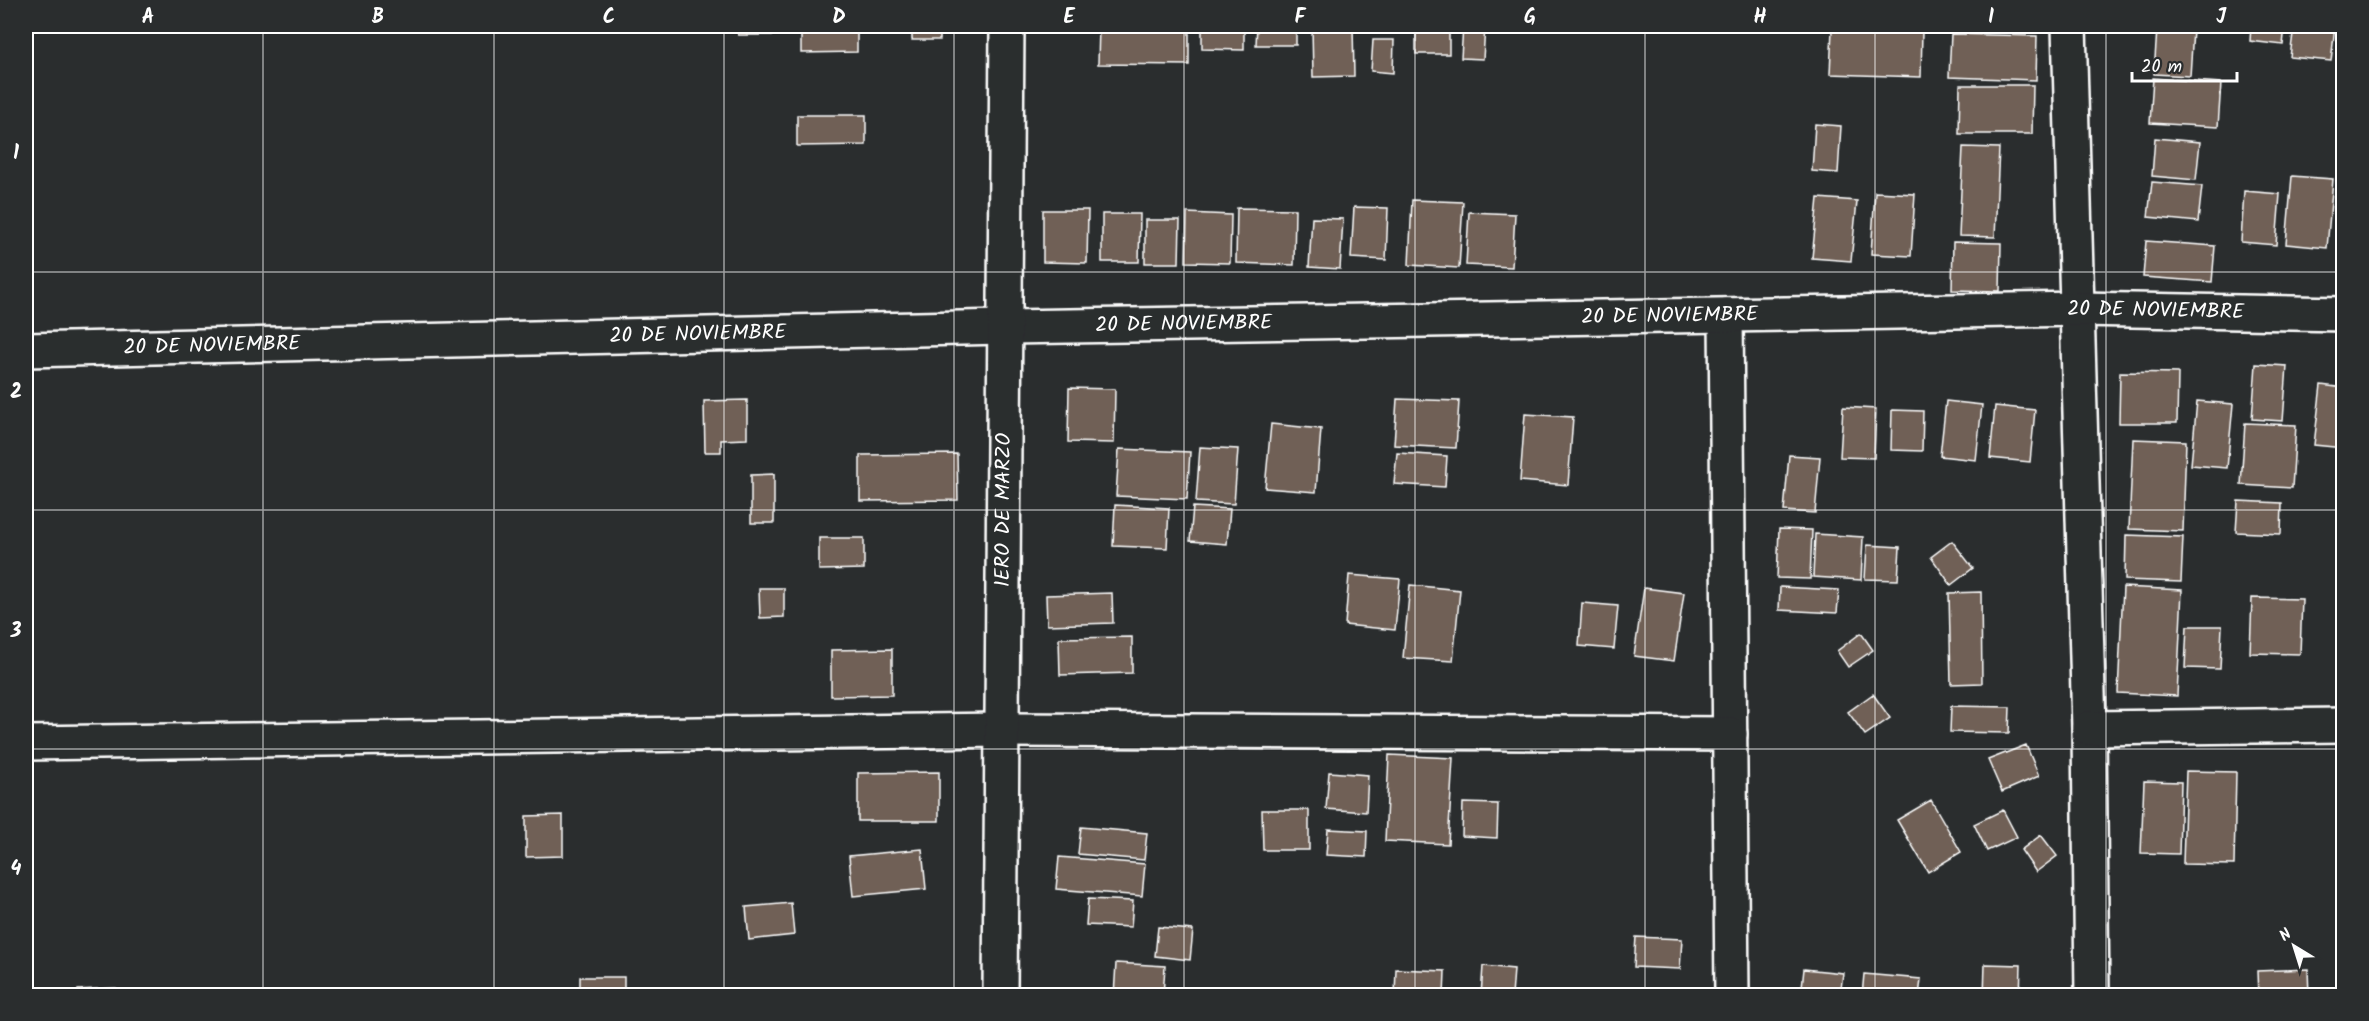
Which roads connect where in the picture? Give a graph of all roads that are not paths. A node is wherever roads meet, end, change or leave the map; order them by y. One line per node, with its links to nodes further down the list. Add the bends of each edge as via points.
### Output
1 (1006, 26): 6 (street, 1ERO DE MARZO)
2 (2069, 26): 3 (street)
3 (2078, 309): 4 (street, 20 DE NOVIEMBRE); 5 (street, 20 DE NOVIEMBRE); 9 (street)
4 (2343, 314)
5 (1726, 315): 6 (street, 20 DE NOVIEMBRE); 11 (street)
6 (1004, 327): 7 (street, 20 DE NOVIEMBRE); 10 (street, 1ERO DE MARZO)
7 (26, 350)
8 (2343, 725): 9 (street)
9 (2089, 728): 15 (street)
10 (1002, 730): 11 (street); 12 (street); 13 (street, 1ERO DE MARZO)
11 (1730, 734): 14 (street)
12 (26, 743)
13 (1000, 996)
14 (1732, 996)
15 (2092, 996)

